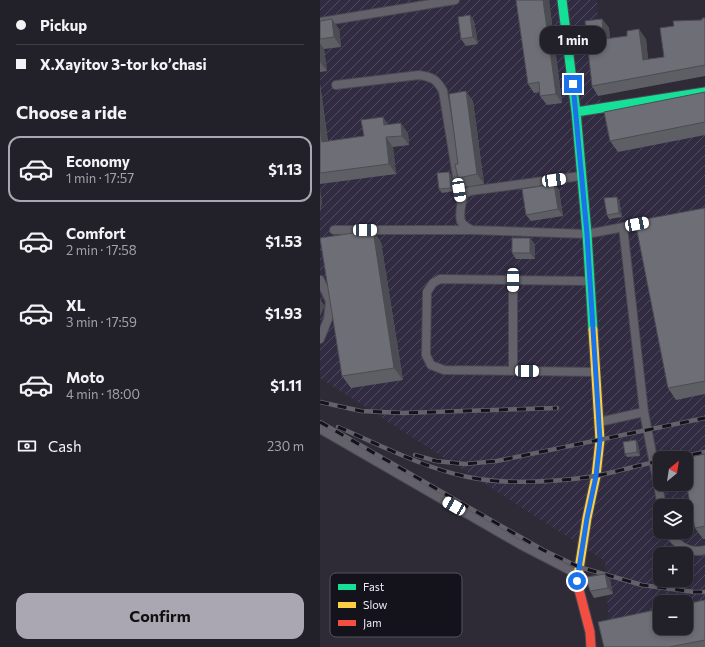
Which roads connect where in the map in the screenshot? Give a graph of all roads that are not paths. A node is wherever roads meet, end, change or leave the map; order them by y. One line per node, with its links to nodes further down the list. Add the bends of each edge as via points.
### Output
1 (455, 0): 3 (lane)
2 (562, 0): 6 (street)
3 (320, 22)
4 (336, 85): 8 (lane, via 419,74 438,82 443,92)
5 (705, 92): 6 (street)
6 (576, 112): 7 (street)
7 (582, 176): 8 (lane, via 470,191 464,194); 13 (street)
8 (462, 204): 12 (lane, via 461,221)
9 (653, 221): 10 (lane)
10 (623, 227): 13 (lane); 20 (lane)
11 (334, 230): 12 (lane)
12 (472, 230): 13 (lane)
13 (587, 234): 16 (street)
14 (320, 280): 17 (lane, via 330,301 328,318)
15 (513, 280): 16 (lane); 18 (lane); 18 (lane, via 440,278 432,283 427,292 426,355 431,364 444,370)
16 (590, 281): 19 (street)
17 (320, 339)
18 (513, 371): 19 (lane)
19 (595, 372): 21 (street)
20 (644, 412): 21 (lane); 23 (lane)
21 (598, 422): 26 (street, via 600,440 596,476)
22 (320, 429): 26 (lane, via 521,545)
23 (661, 499)
24 (673, 539): 25 (lane, via 683,548)
25 (705, 550)
26 (578, 574): 27 (street, via 577,581 590,632)
27 (591, 647)

